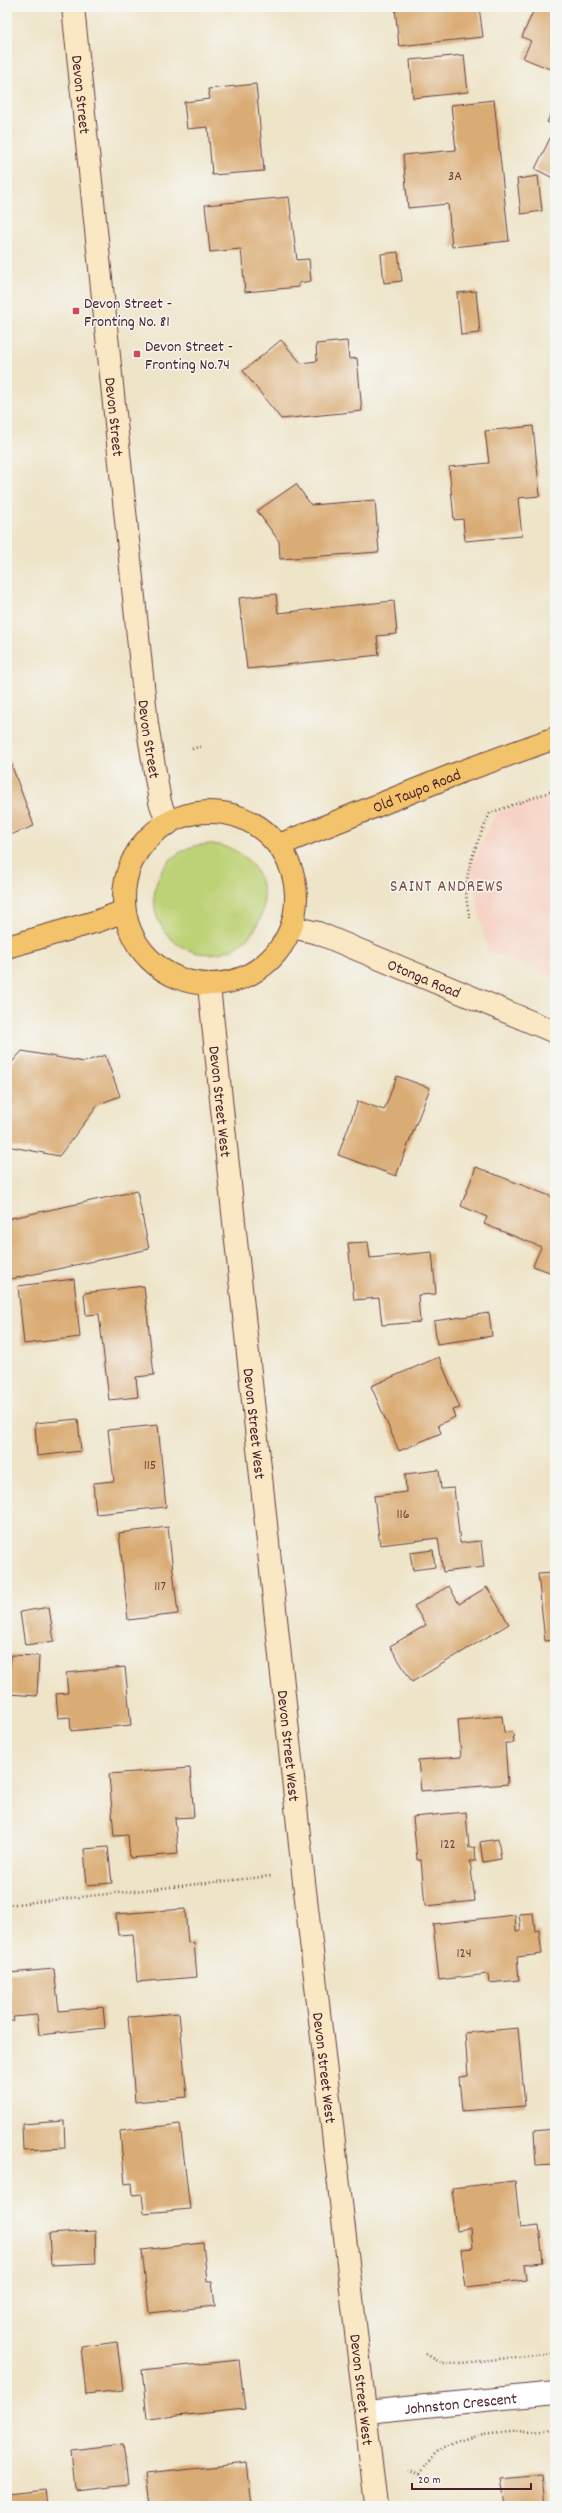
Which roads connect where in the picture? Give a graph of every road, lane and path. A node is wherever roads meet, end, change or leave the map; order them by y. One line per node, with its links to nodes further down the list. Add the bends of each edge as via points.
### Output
1 (73, 7): 6 (main road, Devon Street, via 147,724 160,802)
2 (555, 738): 7 (highway, Old Taupo Road, via 458,773)
3 (202, 746): 4 (path)
4 (192, 749)
5 (555, 790): 9 (path, via 490,813 467,871 466,904)
6 (168, 824): 7 (highway, via 178,818 205,811 233,814 258,825); 8 (highway, via 139,848 129,868 124,889)
7 (279, 845): 10 (highway, via 290,863 296,884 297,906)
8 (124, 911): 11 (highway); 12 (highway, via 131,935 145,955 163,971 186,982)
9 (470, 918)
10 (292, 927): 12 (highway, via 279,951 260,970 236,981); 13 (main road, Otonga Road, via 318,933)
11 (7, 947)
12 (209, 986): 14 (main road, Devon Street West)
13 (555, 1032)
14 (303, 1873): 15 (path); 19 (main road, Devon Street West)
15 (7, 1905)
16 (555, 2353): 17 (path, via 461,2363 442,2363)
17 (426, 2354)
18 (555, 2393): 19 (street, Johnston Crescent)
19 (366, 2412): 22 (main road, Devon Street West)
20 (555, 2429): 21 (path, via 470,2438 448,2446 432,2457 419,2474)
21 (408, 2469)
22 (376, 2506)

